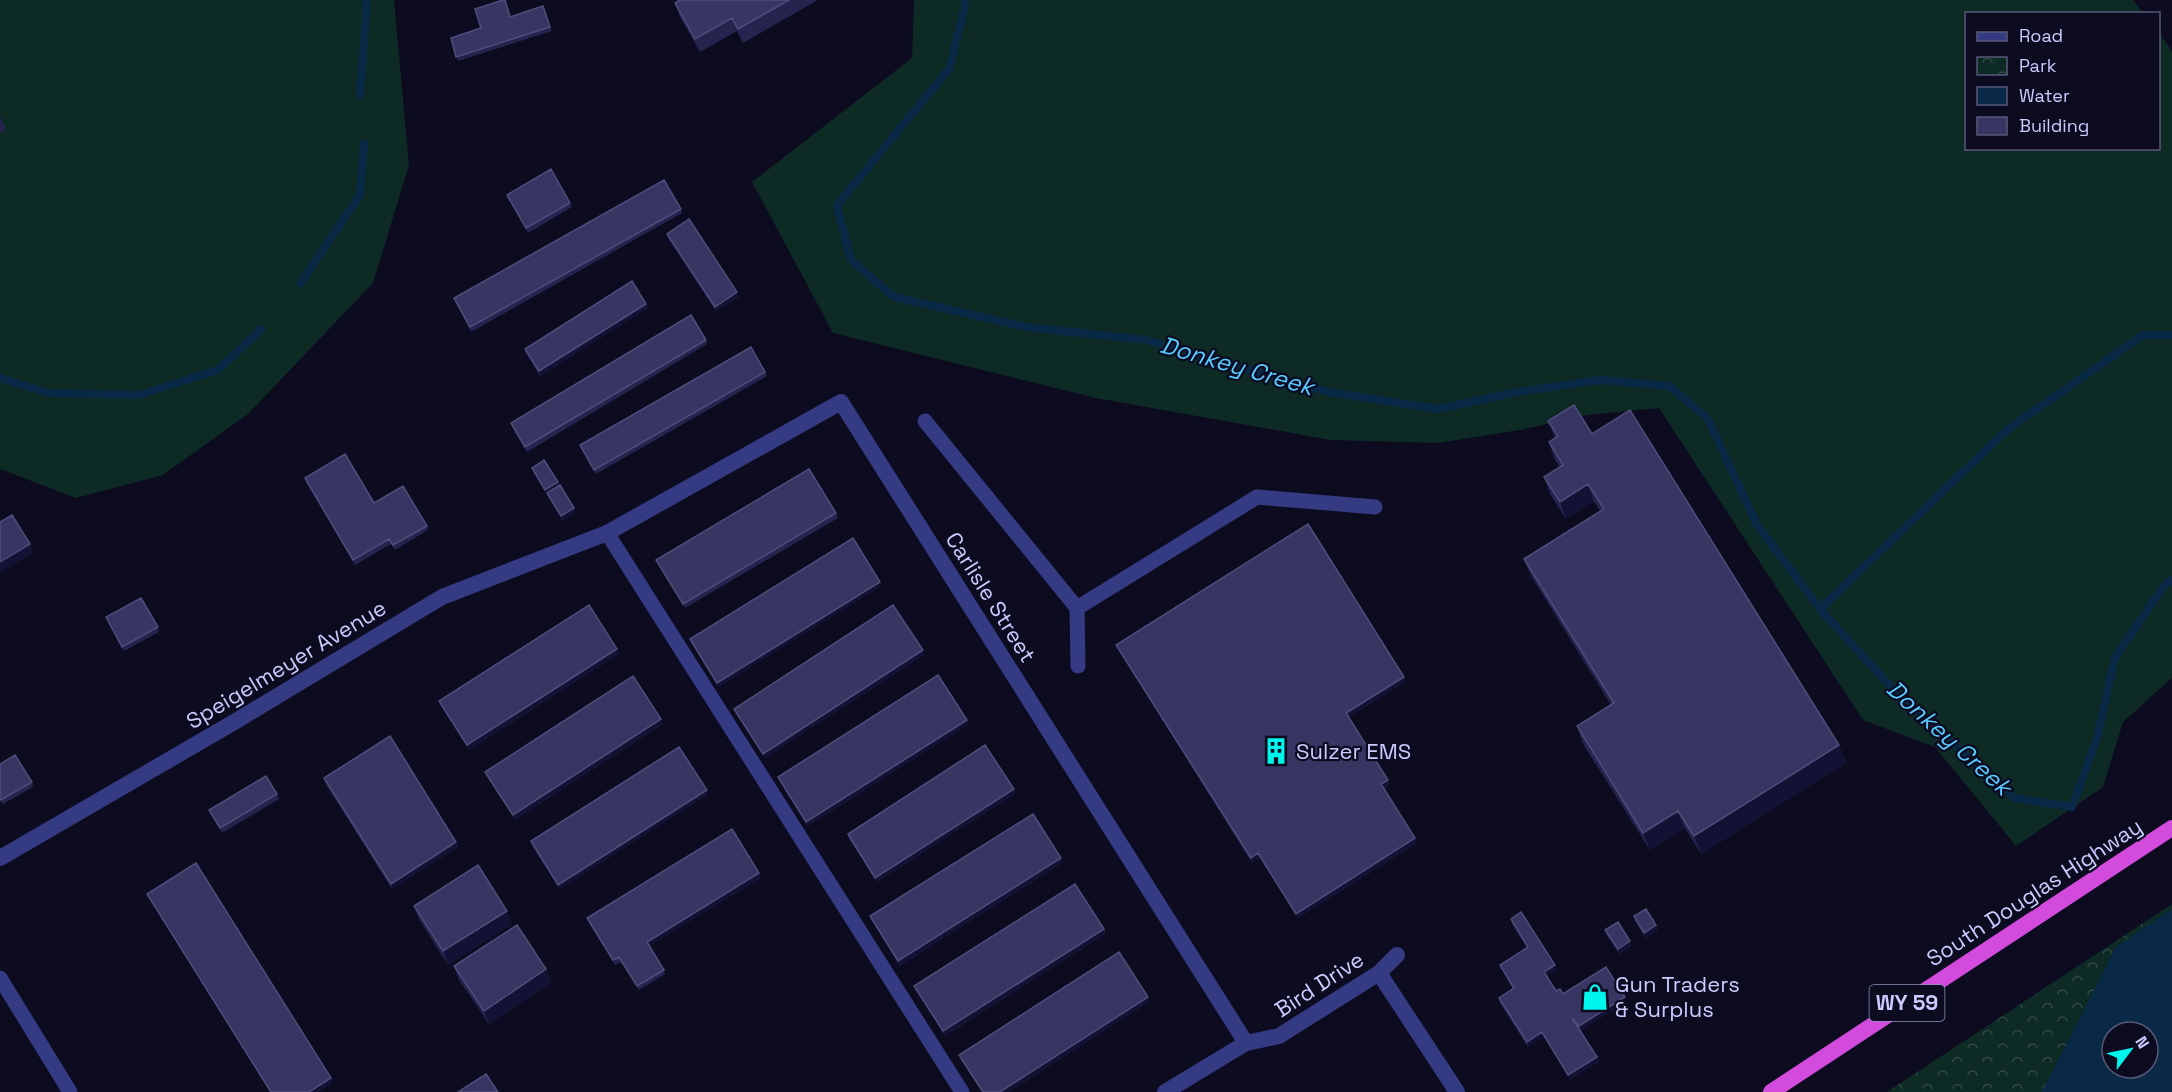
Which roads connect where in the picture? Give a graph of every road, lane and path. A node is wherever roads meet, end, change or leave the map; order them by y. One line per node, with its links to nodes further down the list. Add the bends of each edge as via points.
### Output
1 (924, 421): 4 (lane)
2 (1375, 507): 4 (lane, via 1257,497)
3 (607, 533): 7 (street, Speigelmeyer Avenue, via 442,597); 11 (street, Carlisle Street, via 841,402); 13 (lane)
4 (1077, 608): 5 (lane)
5 (1078, 666)
6 (2172, 828): 16 (highway, South Douglas Highway / WY 59)
7 (0, 858)
8 (1397, 955): 9 (street, Bird Drive)
9 (1379, 974): 11 (street, Bird Drive, via 1279,1036); 15 (street)
10 (0, 978): 12 (lane)
11 (1246, 1043): 14 (street, Bird Drive)
12 (70, 1092)
13 (962, 1092)
14 (1165, 1092)
15 (1457, 1092)
16 (1771, 1092)

